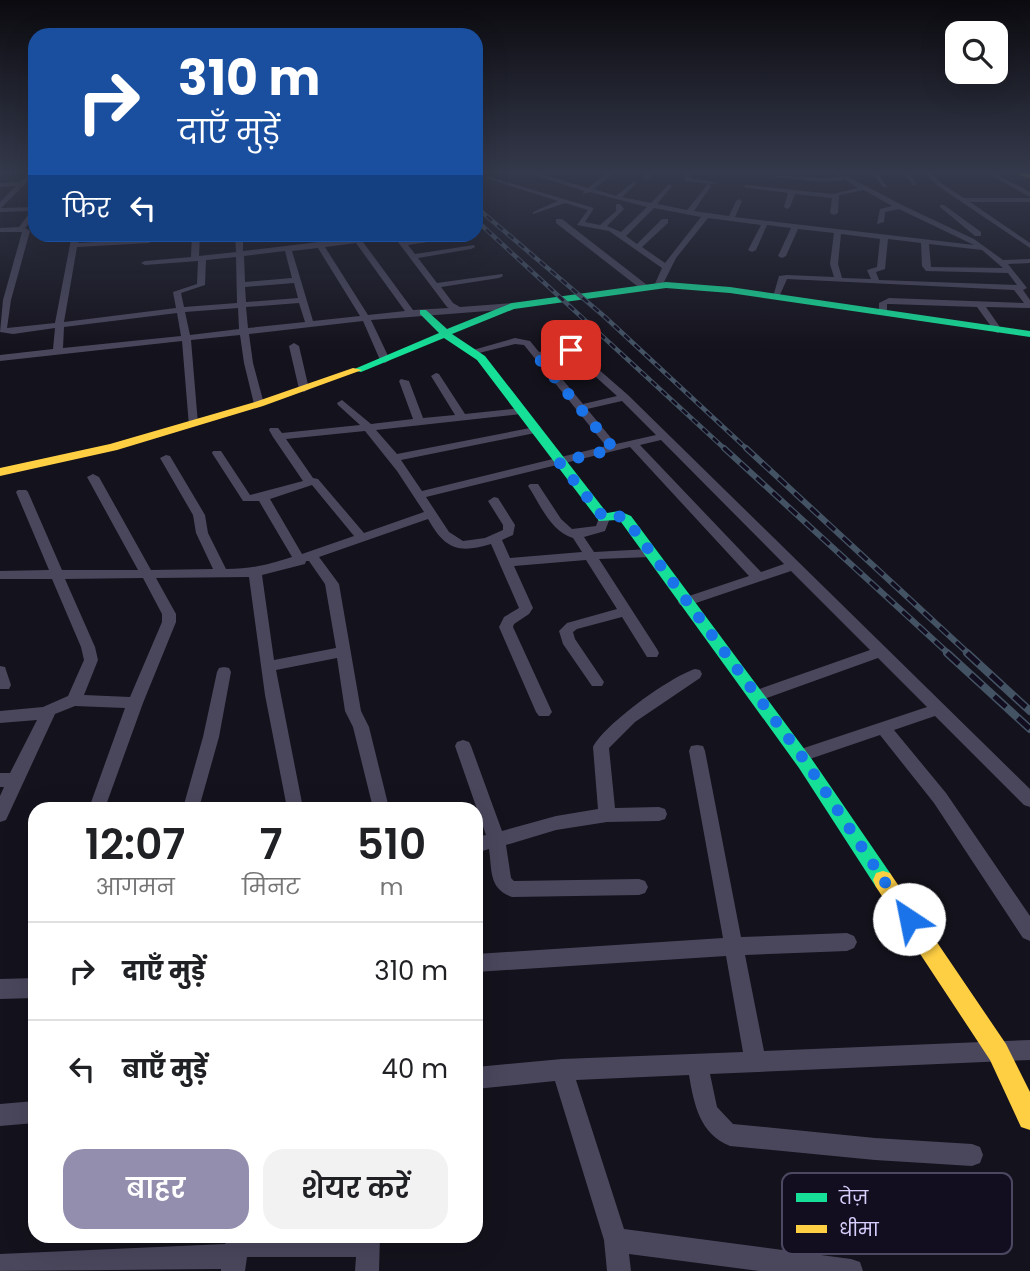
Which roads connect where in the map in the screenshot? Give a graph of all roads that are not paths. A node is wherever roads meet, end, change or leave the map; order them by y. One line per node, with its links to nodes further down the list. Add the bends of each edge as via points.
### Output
1 (26, 232): 62 (street, via 1,327 13,331)
2 (575, 232): 48 (street)
3 (615, 232): 14 (street)
4 (625, 232): 14 (street)
5 (653, 232): 29 (street)
6 (693, 232): 40 (street)
7 (760, 232): 32 (street)
8 (793, 232): 35 (street)
9 (838, 232): 44 (street, via 834,264)
10 (848, 232): 15 (street)
11 (958, 232): 30 (street)
12 (976, 232): 30 (street)
13 (1011, 232): 27 (street)
14 (622, 235): 29 (street)
15 (884, 237): 16 (street); 45 (street, via 881,270 871,270)
16 (925, 241): 30 (street); 41 (street, via 929,269)
17 (75, 242): 25 (street)
18 (130, 242): 25 (street)
19 (197, 242): 36 (street)
20 (239, 242): 33 (street)
21 (282, 242): 31 (street)
22 (351, 242): 26 (street)
23 (359, 242): 59 (street)
24 (403, 242): 34 (street)
25 (74, 245): 62 (street)
26 (321, 246): 31 (street); 60 (street)
27 (1030, 246)
28 (471, 247): 34 (street)
29 (638, 247): 40 (street)
30 (985, 249): 39 (street)
31 (285, 250): 33 (street); 43 (street)
32 (751, 250)
33 (240, 254): 36 (street); 46 (street)
34 (414, 256): 47 (street)
35 (782, 256)
36 (198, 258): 38 (street); 57 (street, via 201,285 177,292)
37 (1030, 261): 39 (street)
38 (145, 262)
39 (999, 262): 41 (street)
40 (665, 266): 48 (street)
41 (1009, 271): 49 (street, via 1023,287)
42 (499, 276): 47 (street)
43 (298, 280): 46 (street); 51 (street)
44 (839, 280): 45 (street); 50 (street, via 784,277)
45 (876, 282): 49 (street)
46 (242, 285): 54 (street)
47 (438, 285): 56 (street)
48 (651, 286): 50 (street); 55 (street)
49 (1017, 289): 53 (street, via 1028,306)
50 (776, 295): 58 (street)
51 (304, 300): 54 (street); 63 (street)
52 (931, 303): 53 (street); 58 (street, via 885,302); 61 (street)
53 (979, 304): 64 (street)
54 (243, 305): 57 (street); 65 (street)
55 (512, 306): 56 (street); 68 (street)
56 (457, 309): 59 (street)
57 (181, 310): 62 (street); 67 (street)
58 (883, 311): 61 (street)
59 (417, 313): 60 (street); 68 (street)
60 (366, 318): 63 (street); 73 (street)
61 (940, 321): 64 (street)
62 (58, 325): 70 (street)
63 (310, 325): 65 (street)
64 (998, 330): 66 (street)
65 (244, 332): 67 (street); 79 (street)
66 (1030, 334)
67 (186, 339): 70 (street); 84 (street)
68 (457, 342): 71 (street, via 518,341 527,343); 73 (street); 81 (street, via 481,358)
69 (294, 346): 76 (street)
70 (58, 352): 72 (street)
71 (536, 355): 77 (street, via 571,350); 80 (street)
72 (0, 358)
73 (385, 360): 76 (street)
74 (436, 376): 82 (street)
75 (404, 381): 83 (street)
76 (304, 389): 79 (street)
77 (624, 397): 80 (street); 87 (street)
78 (342, 403): 85 (street)
79 (259, 404): 84 (street)
80 (580, 408): 89 (street)
81 (521, 411): 82 (street); 86 (street)
82 (462, 418): 83 (street)
83 (419, 422): 85 (street)
84 (192, 424): 94 (street)
85 (370, 427): 92 (street); 96 (street, via 276,433)
86 (535, 430): 92 (street); 93 (street)
87 (663, 436): 88 (street); 111 (street)
88 (634, 444): 89 (street); 117 (street)
89 (614, 449): 93 (street)
90 (217, 453): 100 (street, via 247,499)
91 (166, 458): 112 (street, via 200,515 202,533)
92 (396, 458): 99 (street)
93 (559, 462): 99 (street); 103 (street)
94 (0, 472)
95 (93, 477): 115 (street)
96 (309, 481): 100 (street); 105 (street, via 316,482)
97 (534, 486): 104 (street, via 562,528)
98 (22, 492): 116 (street)
99 (419, 495): 102 (street)
100 (263, 497): 109 (street)
101 (494, 501): 106 (street, via 510,530)
102 (431, 514): 105 (street); 106 (street, via 450,543 457,546)
103 (604, 518): 104 (street, via 601,528); 107 (street, via 622,516)
104 (577, 535): 108 (street)
105 (360, 537): 109 (street)
106 (495, 538): 110 (street)
107 (650, 553): 108 (street); 118 (street)
108 (591, 557): 110 (street); 119 (street)
109 (306, 558): 113 (street); 120 (street, via 332,584)
110 (506, 563): 131 (street, via 526,608 506,627)
111 (794, 565): 117 (street); 121 (street)
112 (221, 573): 113 (street); 115 (street)
113 (255, 573): 123 (street)
114 (0, 575): 116 (street)
115 (146, 575): 116 (street); 129 (street, via 169,614 169,622)
116 (58, 576): 128 (street, via 91,660)
117 (758, 577): 118 (street)
118 (685, 602): 127 (street)
119 (625, 611): 122 (street); 126 (street, via 566,631)
120 (344, 652): 123 (street); 143 (street, via 353,710)
121 (881, 652): 127 (street); 130 (street)
122 (652, 653)
123 (268, 666): 142 (street)
124 (224, 672): 141 (street)
125 (695, 674): 146 (street, via 604,740 601,756)
126 (597, 682)
127 (756, 696): 137 (street)
128 (74, 700): 129 (street); 132 (street)
129 (135, 703): 140 (street)
130 (939, 709): 134 (street); 139 (street)
131 (544, 712)
132 (45, 713): 133 (street); 138 (street)
133 (0, 716)
134 (883, 728): 137 (street); 150 (street, via 940,798)
135 (463, 746): 147 (street)
136 (697, 751): 152 (street)
137 (801, 756): 157 (street)
138 (8, 780): 145 (street)
139 (1030, 800)
140 (99, 802)
141 (193, 802)
142 (294, 802)
143 (380, 802)
144 (659, 814): 146 (street)
145 (0, 815)
146 (607, 815): 147 (street, via 556,823)
147 (498, 840): 148 (street); 149 (street, via 502,880 508,888)
148 (483, 843)
149 (639, 887)
150 (1030, 932)
151 (847, 942): 152 (street)
152 (734, 946): 153 (street); 158 (street)
153 (483, 963)
154 (28, 987): 155 (street)
155 (0, 989)
156 (1030, 1050): 157 (street)
157 (998, 1052): 158 (street); 164 (street)
158 (755, 1060): 159 (street)
159 (697, 1063): 160 (street); 165 (street, via 709,1116 730,1135)
160 (562, 1070): 161 (street); 166 (street)
161 (483, 1077)
162 (28, 1113): 163 (street)
163 (0, 1115)
164 (1030, 1118)
165 (972, 1155)
166 (616, 1240): 172 (street); 173 (street)
167 (336, 1243): 169 (street)
168 (369, 1243): 171 (street)
169 (236, 1252): 170 (street)
170 (0, 1266)
171 (367, 1271)
172 (618, 1271)
173 (851, 1271)

